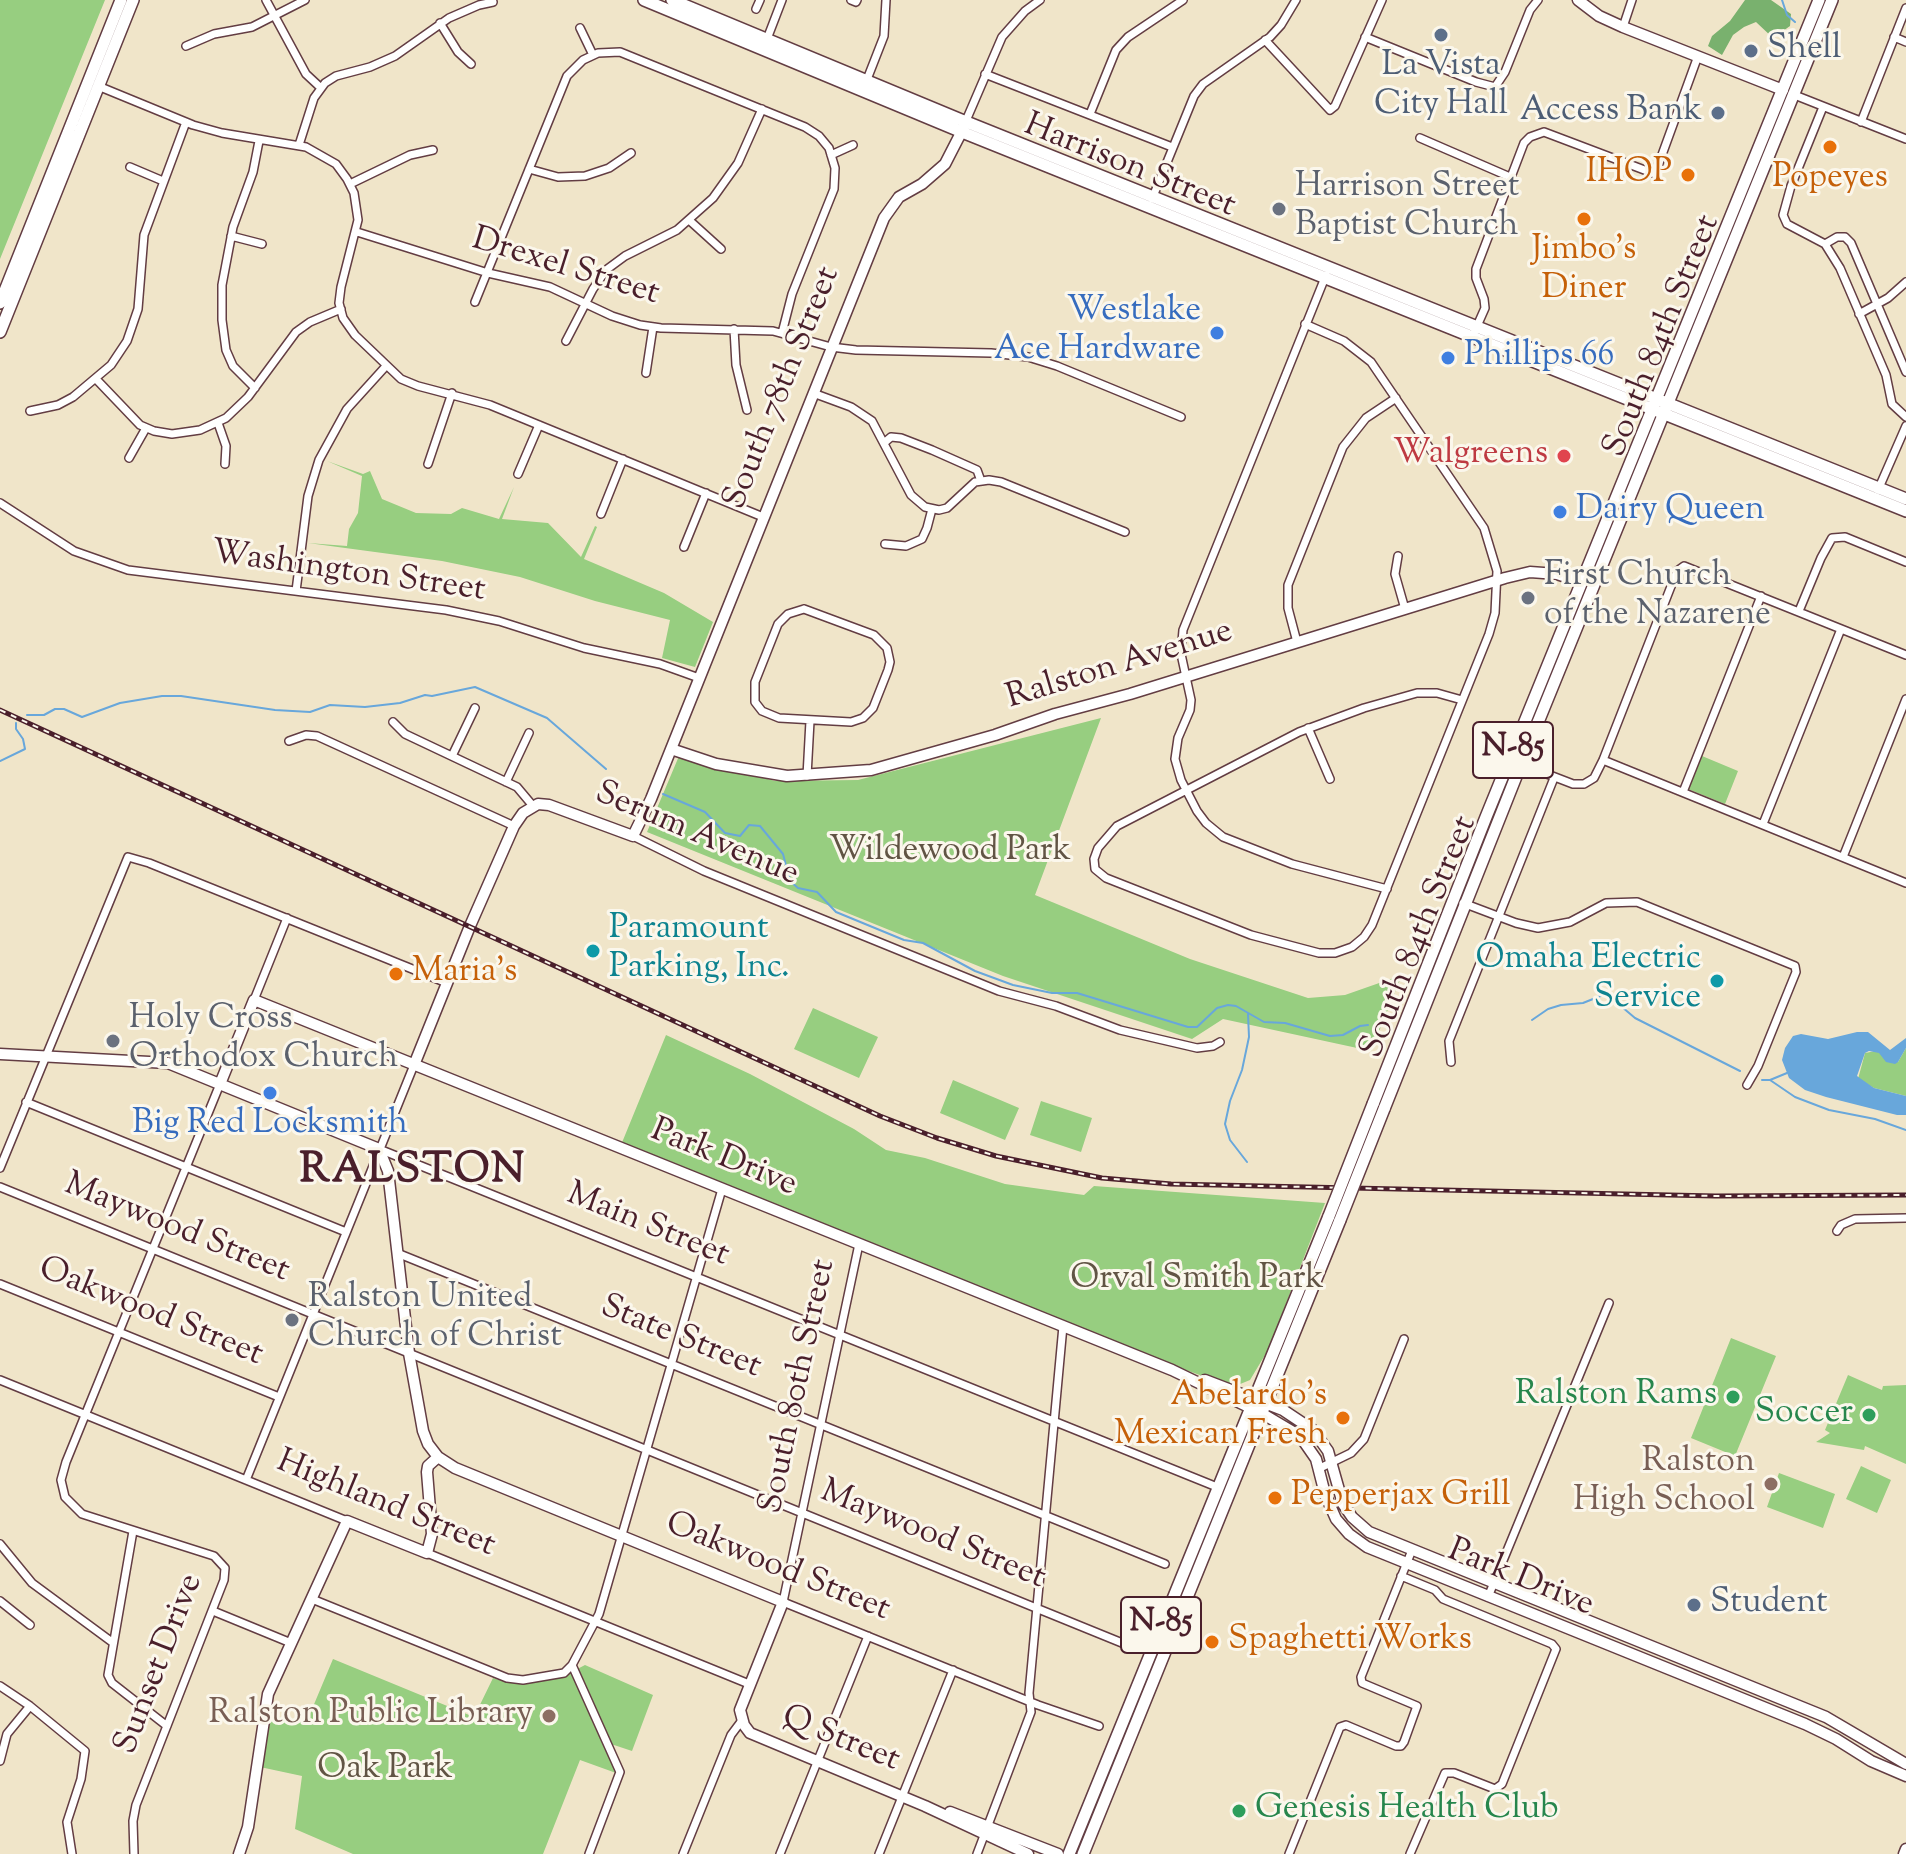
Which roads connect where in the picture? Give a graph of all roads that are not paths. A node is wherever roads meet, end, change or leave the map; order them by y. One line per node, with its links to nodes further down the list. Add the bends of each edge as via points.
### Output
1 (121, 0): 38 (main road)
2 (133, 0): 38 (main road)
3 (266, 0): 24 (street)
4 (305, 0): 24 (street)
5 (644, 0): 39 (main road, Harrison Street)
6 (672, 0): 30 (main road, Harrison Street)
7 (760, 0): 23 (street)
8 (782, 0): 30 (street)
9 (851, 0): 10 (street)
10 (857, 0)
11 (886, 0): 39 (street, via 884,36)
12 (1040, 0): 37 (street, South 78th Street, via 1007,30)
13 (1183, 0): 44 (street, via 1116,50)
14 (1296, 0): 31 (street, via 1281,25)
15 (1382, 0): 28 (street)
16 (1538, 0): 28 (street, via 1495,87)
17 (1578, 0): 26 (street)
18 (1632, 0): 26 (street)
19 (1819, 0): 41 (main road, South 84th Street / N-85)
20 (1832, 0): 41 (main road, South 84th Street / N-85)
21 (493, 2): 25 (street)
22 (1906, 8): 29 (street)
23 (756, 9)
24 (275, 17): 33 (street); 40 (street, via 306,74)
25 (440, 23): 36 (street); 40 (street, via 395,56 336,76)
26 (1623, 27): 35 (street)
27 (580, 28): 34 (street)
28 (1365, 37): 31 (street, via 1330,110)
29 (1894, 37): 32 (street); 46 (street)
30 (767, 39): 39 (main road, Harrison Street)
31 (1262, 42): 53 (street, via 1203,84)
32 (1906, 42)
33 (186, 46)
34 (593, 55): 43 (street, via 629,53); 58 (street, via 567,76)
35 (1698, 56): 41 (street); 59 (street, via 1655,174 1544,132 1524,143)
36 (471, 64)
37 (985, 74): 44 (street); 47 (street, South 78th Street)
38 (93, 84): 45 (street); 73 (main road); 81 (main road)
39 (864, 85): 47 (main road, Harrison Street)
40 (321, 88): 51 (street)
41 (1788, 93): 42 (street); 94 (main road, South 84th Street / N-85)
42 (1823, 107): 46 (street); 67 (street, via 1783,215 1787,224)
43 (762, 109): 56 (street, via 813,131); 63 (street, via 731,174)
44 (1090, 114): 53 (street)
45 (186, 122): 50 (street); 60 (street)
46 (1861, 122): 49 (street)
47 (964, 126): 62 (main road, Harrison Street); 85 (street, South 78th Street, via 945,164 899,197 884,218)
48 (1420, 138): 59 (street)
49 (1906, 139)
50 (259, 141): 51 (street); 65 (street)
51 (299, 145): 61 (street, via 330,159)
52 (853, 145): 56 (street)
53 (1172, 147): 62 (street)
54 (433, 150): 61 (street, via 410,155)
55 (631, 153): 58 (street, via 585,176 558,177)
56 (831, 155): 82 (street, via 834,189)
57 (130, 167): 60 (street)
58 (529, 169): 70 (street)
59 (1510, 177): 83 (street, via 1476,269 1485,302)
60 (163, 181): 89 (street, via 144,235 134,326 118,356)
61 (350, 184): 64 (street, via 358,207)
62 (1151, 201): 69 (main road, Harrison Street)
63 (689, 220): 68 (street); 74 (street, via 613,264)
64 (357, 232): 70 (street, Drexel Street); 76 (street, via 341,287)
65 (231, 236): 66 (street); 90 (street, via 222,285 225,345 233,366)
66 (262, 244)
67 (1825, 244): 75 (street, via 1837,237 1851,243); 77 (street)
68 (721, 249)
69 (1327, 272): 78 (street); 83 (main road, Harrison Street)
70 (488, 273): 72 (street); 74 (street, Drexel Street, via 550,287)
71 (1906, 282): 75 (street)
72 (475, 302)
73 (0, 303)
74 (585, 303): 79 (street, Drexel Street); 84 (street)
75 (1879, 303): 77 (street); 87 (street)
76 (341, 309): 86 (street, via 350,329); 90 (street, via 296,332)
77 (1859, 314): 98 (street, via 1886,375 1892,404)
78 (1305, 324): 93 (street, via 1362,354); 134 (street, via 1183,630)
79 (653, 327): 80 (street, Drexel Street); 88 (street)
80 (734, 329): 82 (street, Drexel Street); 95 (street)
81 (0, 332)
82 (782, 333): 85 (street, Drexel Street)
83 (1473, 335): 94 (main road, Harrison Street)
84 (566, 341)
85 (831, 347): 92 (street, South 78th Street); 97 (street, Drexel Street, via 1028,357)
86 (386, 366): 91 (street, via 408,382); 126 (street, via 347,409 319,460 308,496)
87 (1906, 372)
88 (646, 373)
89 (96, 379): 96 (street, via 64,402); 102 (street)
90 (255, 388): 99 (street)
91 (452, 393): 100 (street); 107 (street)
92 (813, 393): 103 (street, via 863,414); 118 (street, South 78th Street)
93 (1396, 398): 124 (street, via 1484,528); 131 (street, via 1356,427 1337,461 1288,585)
94 (1660, 405): 110 (main road, Harrison Street); 112 (main road, Harrison Street); 125 (main road, South 84th Street / N-85); 132 (main road, South 84th Street / N-85)
95 (747, 410)
96 (30, 411)
97 (1181, 417)
98 (1906, 417)
99 (218, 423): 102 (street, via 181,434); 106 (street, via 226,446)
100 (539, 425): 105 (street); 108 (street)
101 (1906, 426): 110 (street)
102 (146, 428): 104 (street)
103 (884, 443): 109 (street, via 901,438 932,450 977,470); 115 (street, via 911,495)
104 (129, 458)
105 (623, 459): 111 (street); 117 (street)
106 (225, 464)
107 (428, 464)
108 (518, 474)
109 (981, 481): 115 (street, via 952,506); 119 (street, via 1001,482)
110 (1880, 489): 112 (street); 113 (main road, Harrison Street)
111 (706, 493): 118 (street); 121 (street)
112 (1869, 496): 116 (main road, Harrison Street)
113 (1906, 499)
114 (0, 503): 126 (street, Washington Street, via 63,545 111,566)
115 (932, 509): 120 (street, via 922,539 906,546)
116 (1906, 511)
117 (601, 514)
118 (763, 517): 135 (street, South 78th Street)
119 (1125, 532)
120 (885, 544)
121 (684, 547)
122 (1398, 556): 128 (street, via 1395,574)
123 (1906, 562): 129 (street, via 1845,537 1832,538)
124 (1497, 580): 125 (street, Ralston Avenue, via 1530,572); 128 (street, Ralston Avenue); 137 (street, via 1492,624)
125 (1581, 582): 132 (main road, via 1584,593); 161 (main road, South 84th Street / N-85)
126 (296, 591): 135 (street, Washington Street, via 479,616)
127 (1761, 596): 129 (street); 146 (street, via 1681,567); 153 (street)
128 (1405, 609): 131 (street, Ralston Avenue)
129 (1799, 611): 130 (street)
130 (1841, 629): 133 (street); 155 (street)
131 (1297, 642): 134 (street, Ralston Avenue)
132 (1566, 653): 147 (main road, South 84th Street / N-85)
133 (1906, 655)
134 (1186, 676): 148 (street, Ralston Avenue, via 871,770); 152 (street, via 1190,710 1175,754)
135 (699, 678): 144 (street, South 78th Street)
136 (1906, 699): 158 (street)
137 (1462, 700): 141 (street, via 1417,693); 160 (street)
138 (475, 708): 145 (street)
139 (810, 721): 139 (street, via 779,718 755,702 754,688 778,624 801,609 874,635 887,648 890,662 873,708 863,718); 148 (street)
140 (393, 722): 145 (street, via 405,734)
141 (1308, 728): 150 (street); 152 (street)
142 (529, 733): 151 (street)
143 (289, 741): 156 (street, via 317,736)
144 (671, 749): 148 (street, Ralston Avenue, via 728,767); 157 (street, South 78th Street)
145 (452, 756): 151 (street)
146 (1603, 760): 149 (street, via 1584,784); 153 (street)
147 (1521, 764): 149 (street); 161 (main road, South 84th Street / N-85)
148 (807, 776)
149 (1554, 778): 162 (street)
150 (1330, 779)
151 (506, 782): 154 (street, via 523,791)
152 (1185, 789): 160 (street, via 1206,823 1230,841); 160 (street, via 1117,826 1098,848 1097,872 1251,935 1319,953 1347,950 1360,941)
153 (1683, 792): 155 (street)
154 (533, 806): 156 (street); 157 (street, Serum Avenue, via 549,805)
155 (1763, 824): 158 (street)
156 (514, 826): 164 (street)
157 (633, 836): 166 (street, Serum Avenue, via 704,871 999,991 1120,1030 1197,1048)
158 (1843, 857): 159 (street)
159 (1906, 883)
160 (1387, 889)
161 (1459, 902): 162 (street); 179 (main road, South 84th Street / N-85, bridge)
162 (1498, 916): 169 (street, via 1449,1041); 172 (street, via 1527,927 1547,927 1570,922 1606,903 1637,902 1796,967)
163 (287, 918): 164 (street); 165 (street); 168 (street, via 128,857)
164 (447, 983): 170 (street)
165 (254, 1000): 170 (street, Park Drive); 171 (street)
166 (1220, 1042)
167 (0, 1054): 168 (street, Main Street)
168 (45, 1056): 171 (street, Main Street, via 159,1062); 173 (street)
169 (1451, 1062)
170 (414, 1065): 174 (street); 178 (street, Park Drive)
171 (220, 1084): 174 (street, Main Street); 175 (street, Sunset Drive)
172 (1747, 1085)
173 (26, 1102): 175 (street); 176 (street)
174 (379, 1149): 182 (street); 185 (street, via 388,1171); 186 (street, Main Street)
175 (187, 1167): 182 (street); 184 (street, Sunset Drive)
176 (0, 1168)
177 (0, 1187): 184 (street, Maywood Street)
178 (722, 1189): 183 (street, Park Drive); 186 (street)
179 (1335, 1218): 198 (main road, South 84th Street / N-85); 199 (main road, South 84th Street / N-85)
180 (1906, 1218): 181 (street, via 1855,1219)
181 (1837, 1231)
182 (346, 1232): 189 (street)
183 (859, 1244): 190 (street, Park Drive); 192 (street, South 80th Street)
184 (153, 1249): 189 (street, Maywood Street); 191 (street, Sunset Drive)
185 (397, 1253): 194 (street); 195 (street, State Street)
186 (696, 1277): 192 (street, Main Street); 195 (street)
187 (0, 1284): 191 (street, Oakwood Street)
188 (1609, 1303): 220 (street)
189 (313, 1314): 194 (street, Maywood Street); 197 (street)
190 (1063, 1326): 198 (street, Park Drive); 201 (street)
191 (119, 1332): 197 (street, Oakwood Street); 200 (street, Sunset Drive)
192 (839, 1335): 201 (street, Main Street); 202 (street, South 80th Street)
193 (1404, 1339): 205 (street, via 1364,1439)
194 (409, 1353): 203 (street, Maywood Street); 204 (street, via 423,1431)
195 (671, 1363): 202 (street, State Street); 203 (street)
196 (0, 1380): 200 (street, Highland Street)
197 (279, 1397): 207 (street)
198 (1253, 1403): 199 (street, Park Drive); 208 (main road, South 84th Street / N-85)
199 (1265, 1408): 205 (street, Park Drive, via 1294,1416 1313,1430); 206 (street, Park Drive, via 1300,1436); 259 (main road, South 84th Street / N-85)
200 (86, 1414): 207 (street, Highland Street); 212 (street, Sunset Drive, via 62,1474 65,1497 82,1514)
201 (1054, 1421): 208 (street, Main Street); 210 (street)
202 (820, 1424): 209 (street, South 80th Street); 210 (street, State Street)
203 (646, 1449): 209 (street, Maywood Street); 213 (street)
204 (438, 1457): 213 (street, Oakwood Street); 216 (street, via 427,1472 432,1534)
205 (1332, 1464): 206 (street); 215 (street, Park Drive, via 1352,1517 1369,1532)
206 (1320, 1468): 218 (street, Park Drive, via 1328,1504 1342,1526 1367,1547)
207 (246, 1480): 211 (street, Highland Street)
208 (1217, 1487): 258 (main road, South 84th Street / N-85)
209 (802, 1513): 224 (street, South 80th Street); 225 (street, Maywood Street)
210 (1045, 1514): 217 (street, State Street); 225 (street)
211 (347, 1521): 216 (street, Highland Street); 222 (street)
212 (133, 1531): 226 (street, Sunset Drive, via 222,1563 224,1580); 230 (street)
213 (622, 1536): 224 (street, Oakwood Street); 227 (street)
214 (0, 1544): 230 (street, via 32,1583)
215 (1412, 1550): 218 (street); 220 (street, Park Drive)
216 (427, 1553): 227 (street, Highland Street)
217 (1165, 1564)
218 (1406, 1564): 219 (street); 221 (street, Park Drive)
219 (1401, 1576): 260 (street, via 1361,1681 1417,1706 1401,1746 1343,1725); 261 (street, via 1556,1647 1557,1652 1502,1784 1497,1789 1446,1773)
220 (1494, 1583): 221 (street); 244 (street, Park Drive, via 1826,1717)
221 (1488, 1597): 245 (street, Park Drive, via 1805,1724)
222 (312, 1599): 231 (street); 233 (street, via 507,1678 564,1673)
223 (0, 1601): 228 (street)
224 (783, 1602): 229 (street, Oakwood Street); 235 (street, South 80th Street)
225 (1037, 1608): 232 (street, Maywood Street); 237 (street)
226 (213, 1611): 231 (street); 240 (street, Sunset Drive)
227 (595, 1621): 233 (street); 235 (street, Highland Street)
228 (30, 1625)
229 (868, 1636): 234 (street, Oakwood Street); 243 (street)
230 (112, 1642): 240 (street, via 109,1679)
231 (291, 1643): 250 (street, via 266,1702 248,1827)
232 (1132, 1647)
233 (572, 1665): 251 (street, via 620,1772)
234 (953, 1670): 237 (street, Oakwood Street); 246 (street)
235 (749, 1684): 239 (street, South 80th Street, via 740,1710)
236 (0, 1686): 238 (street)
237 (1030, 1702): 241 (street, Oakwood Street); 247 (street, via 1030,1716)
238 (30, 1706): 242 (street, via 7,1734); 248 (street, via 85,1751 67,1822)
239 (743, 1719): 243 (street, Q Street, via 755,1737); 252 (street, South 80th Street, via 731,1735)
240 (167, 1726): 249 (street, Sunset Drive, via 134,1812)
241 (1099, 1726)
242 (0, 1761)
243 (817, 1762): 246 (street, Q Street); 253 (street)
244 (1906, 1764)
245 (1906, 1776)
246 (902, 1797): 247 (street, Q Street); 254 (street)
247 (986, 1830): 255 (street); 256 (street, Q Street); 257 (street, Q Street)
248 (72, 1854)
249 (134, 1854)
250 (239, 1854)
251 (589, 1854)
252 (683, 1854)
253 (780, 1854)
254 (879, 1854)
255 (977, 1854)
256 (1028, 1854)
257 (1058, 1854)
258 (1069, 1854)
259 (1083, 1854)
260 (1289, 1854)
261 (1410, 1854)

